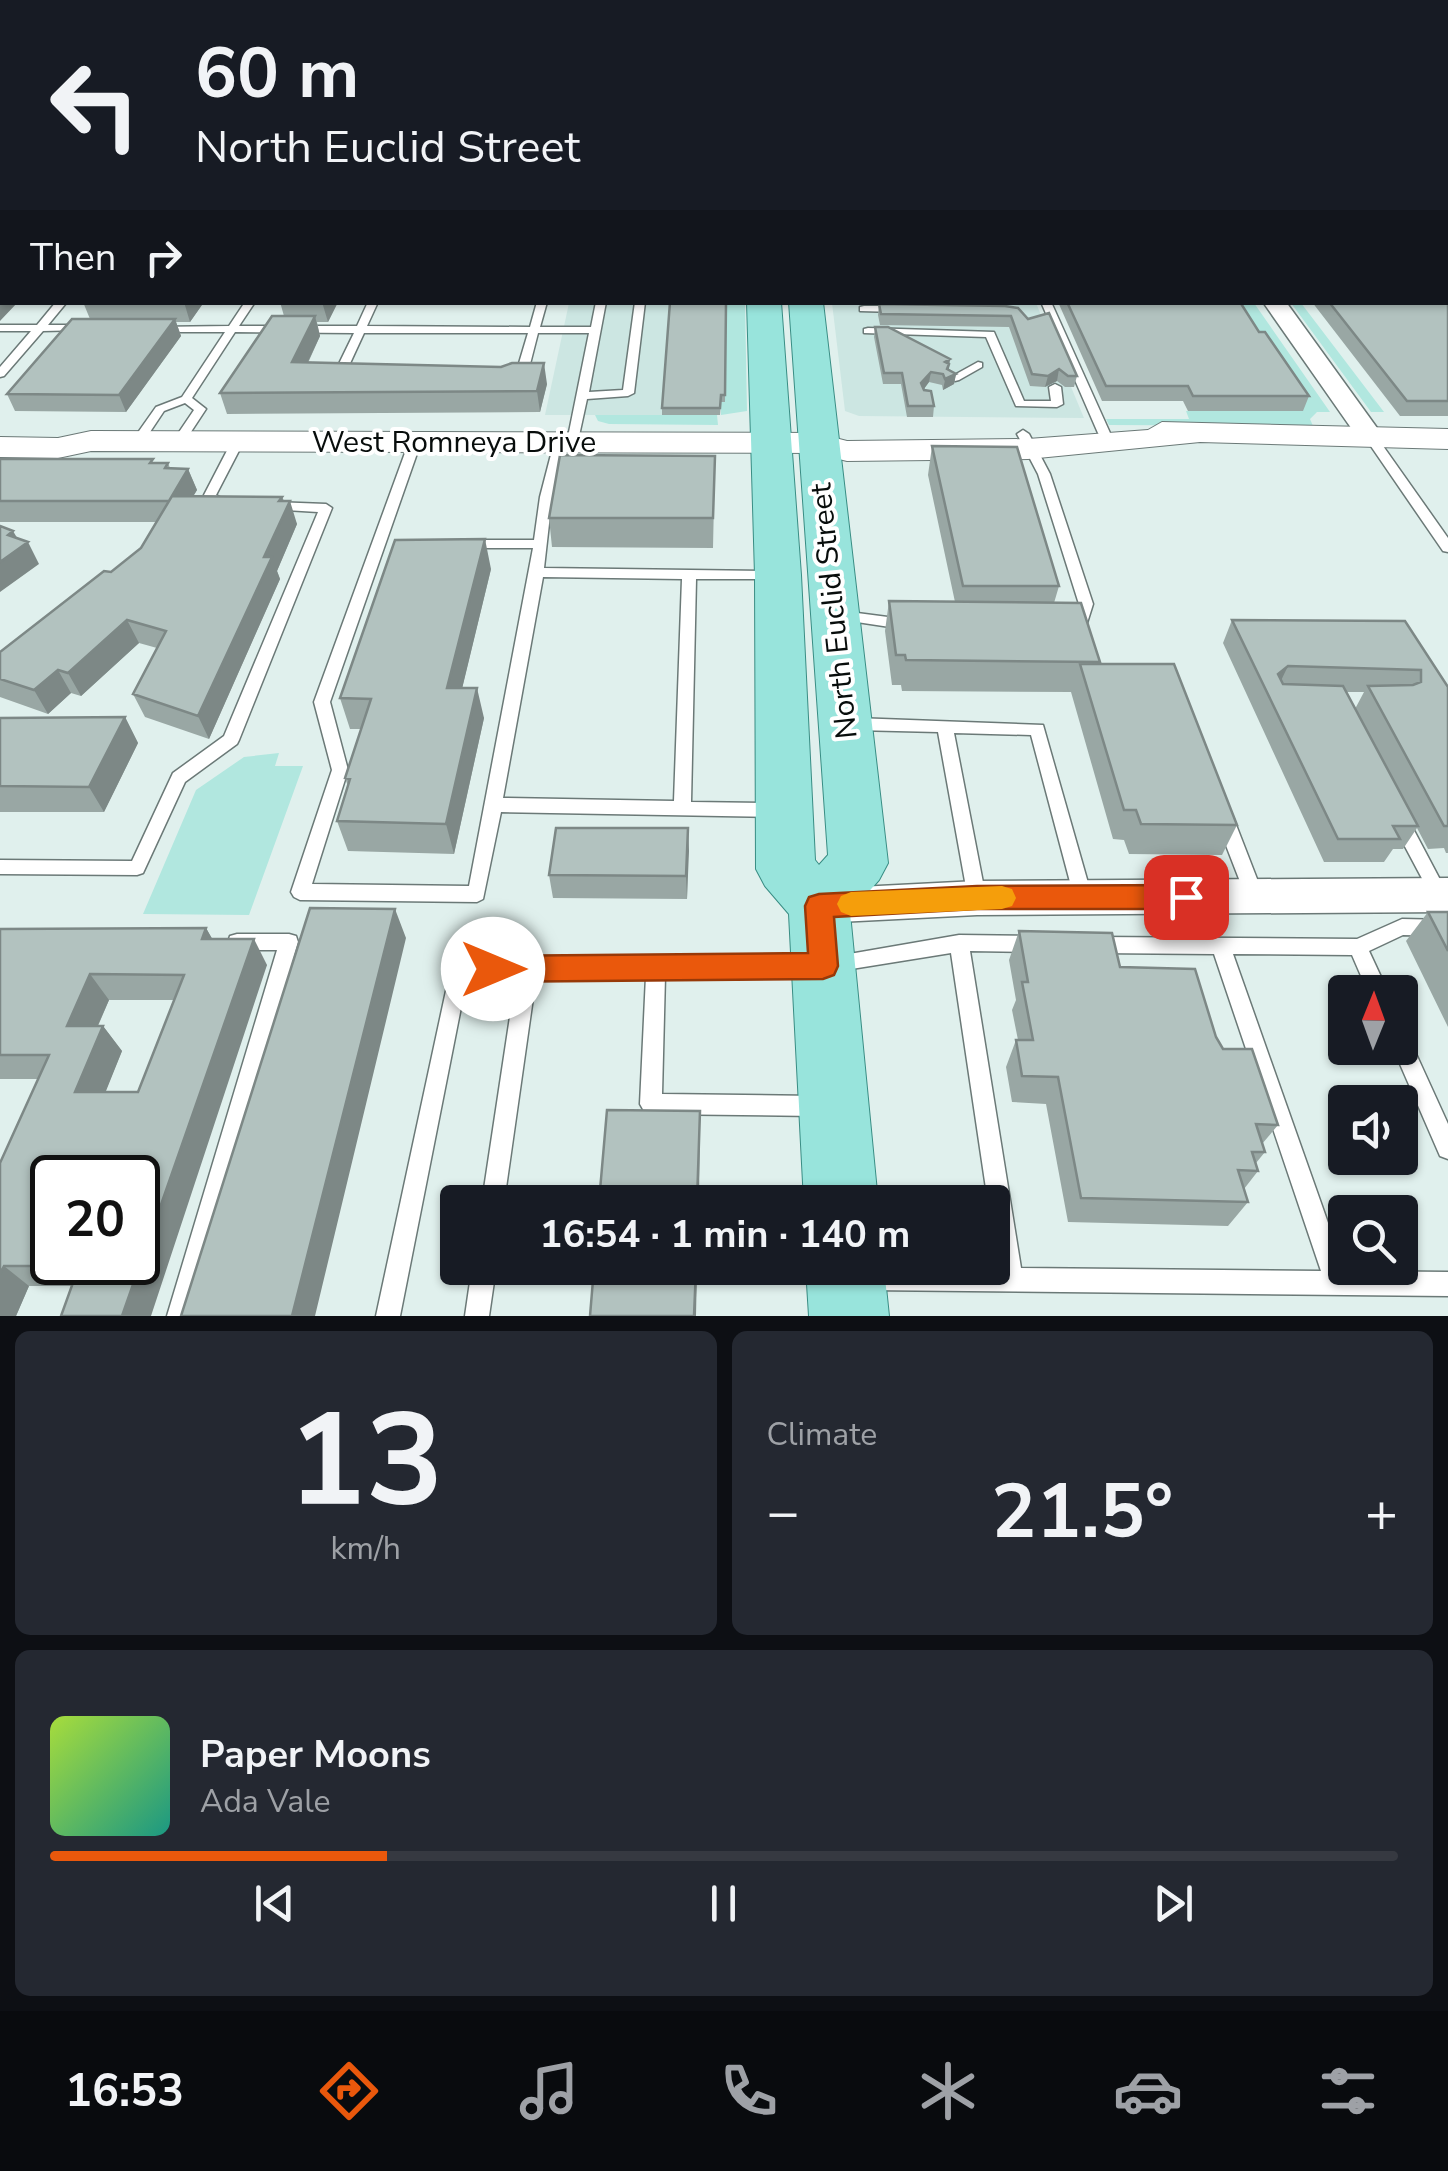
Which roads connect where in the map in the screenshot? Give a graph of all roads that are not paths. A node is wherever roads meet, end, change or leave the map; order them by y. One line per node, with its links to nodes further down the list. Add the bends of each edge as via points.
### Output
1 (59, 305): 14 (lane)
2 (248, 305): 17 (lane)
3 (373, 305): 18 (lane)
4 (541, 305): 19 (lane)
5 (600, 305): 20 (lane)
6 (640, 305): 27 (lane, via 628,392)
7 (765, 305): 42 (main road, North Euclid Street)
8 (806, 305): 42 (main road, North Euclid Street)
9 (1047, 305): 29 (lane)
10 (1276, 305): 33 (street)
11 (864, 309): 12 (lane)
12 (904, 309)
13 (0, 328): 14 (lane)
14 (40, 328): 15 (lane); 23 (lane)
15 (97, 328)
16 (136, 328): 17 (lane)
17 (232, 329): 18 (lane); 28 (lane)
18 (361, 329): 19 (lane); 24 (lane, via 340,374)
19 (534, 329): 20 (lane); 25 (lane, via 522,372)
20 (595, 330): 27 (lane)
21 (868, 332): 29 (lane, via 990,334 1015,400 1029,406 1049,406 1057,394)
22 (978, 365): 26 (lane)
23 (0, 374)
24 (367, 378)
25 (494, 378)
26 (955, 378)
27 (583, 396): 40 (lane)
28 (186, 399): 36 (lane, via 160,409); 37 (lane, via 200,409)
29 (1088, 400): 31 (lane)
30 (0, 432): 35 (street, West Romneya Drive, via 73,432)
31 (1104, 432): 32 (street, West Romneya Drive); 41 (street, West Romneya Drive)
32 (1188, 436): 33 (street, West Romneya Drive); 41 (street, West Romneya Drive)
33 (1372, 438): 34 (street, West Romneya Drive); 50 (lane)
34 (1448, 439)
35 (92, 441): 36 (street, West Romneya Drive); 43 (street, West Romneya Drive)
36 (138, 441): 37 (street, West Romneya Drive)
37 (180, 441): 38 (street, West Romneya Drive)
38 (238, 442): 39 (street, West Romneya Drive); 44 (lane, via 210,495)
39 (415, 442): 40 (street, West Romneya Drive); 46 (lane)
40 (566, 442): 42 (street, West Romneya Drive); 49 (lane)
41 (1026, 442): 42 (street, West Romneya Drive, via 847,451); 56 (lane, via 1044,474 1086,604 1082,620)
42 (794, 443): 53 (main road, North Euclid Street); 54 (main road, North Euclid Street)
43 (0, 448)
44 (239, 505)
45 (256, 505): 64 (lane, via 326,508 230,740 179,778 136,868)
46 (379, 544): 47 (lane); 60 (lane, via 322,702 340,770 300,892 477,894)
47 (399, 544)
48 (458, 544): 49 (lane)
49 (538, 544): 51 (lane)
50 (1448, 548)
51 (536, 572): 52 (lane); 60 (lane)
52 (689, 575): 53 (lane); 61 (lane)
53 (778, 575): 62 (main road, North Euclid Street)
54 (836, 616): 55 (lane); 57 (main road, North Euclid Street)
55 (914, 624)
56 (1051, 625)
57 (846, 724): 58 (lane); 69 (main road, North Euclid Street, via 858,863)
58 (945, 726): 65 (lane, via 1037,728); 67 (lane)
59 (1219, 804): 66 (lane)
60 (493, 805): 61 (lane)
61 (682, 808): 62 (lane)
62 (785, 810): 69 (main road, North Euclid Street, via 786,869)
63 (1397, 814): 68 (lane)
64 (0, 867)
65 (1083, 897): 66 (street); 67 (street)
66 (1255, 897): 68 (street)
67 (977, 898): 69 (street)
68 (1445, 906): 73 (lane)
69 (821, 936): 71 (lane); 74 (lane); 78 (main road)
70 (212, 942): 89 (lane, via 289,942)
71 (959, 944): 72 (lane); 83 (lane)
72 (1221, 946): 73 (lane); 82 (lane)
73 (1358, 947): 76 (lane)
74 (656, 967): 75 (lane); 78 (lane, via 651,1104)
75 (526, 969): 80 (lane); 90 (lane, via 459,969)
76 (1370, 975)
77 (1411, 1065): 79 (lane)
78 (834, 1107): 81 (main road)
79 (1448, 1148)
80 (495, 1185)
81 (839, 1185)
82 (1328, 1257)
83 (1011, 1279): 84 (lane); 88 (lane)
84 (1328, 1283)
85 (1418, 1284): 86 (lane)
86 (1448, 1284)
87 (482, 1285): 91 (lane)
88 (847, 1287)
89 (180, 1316)
90 (388, 1316)
91 (477, 1316)

